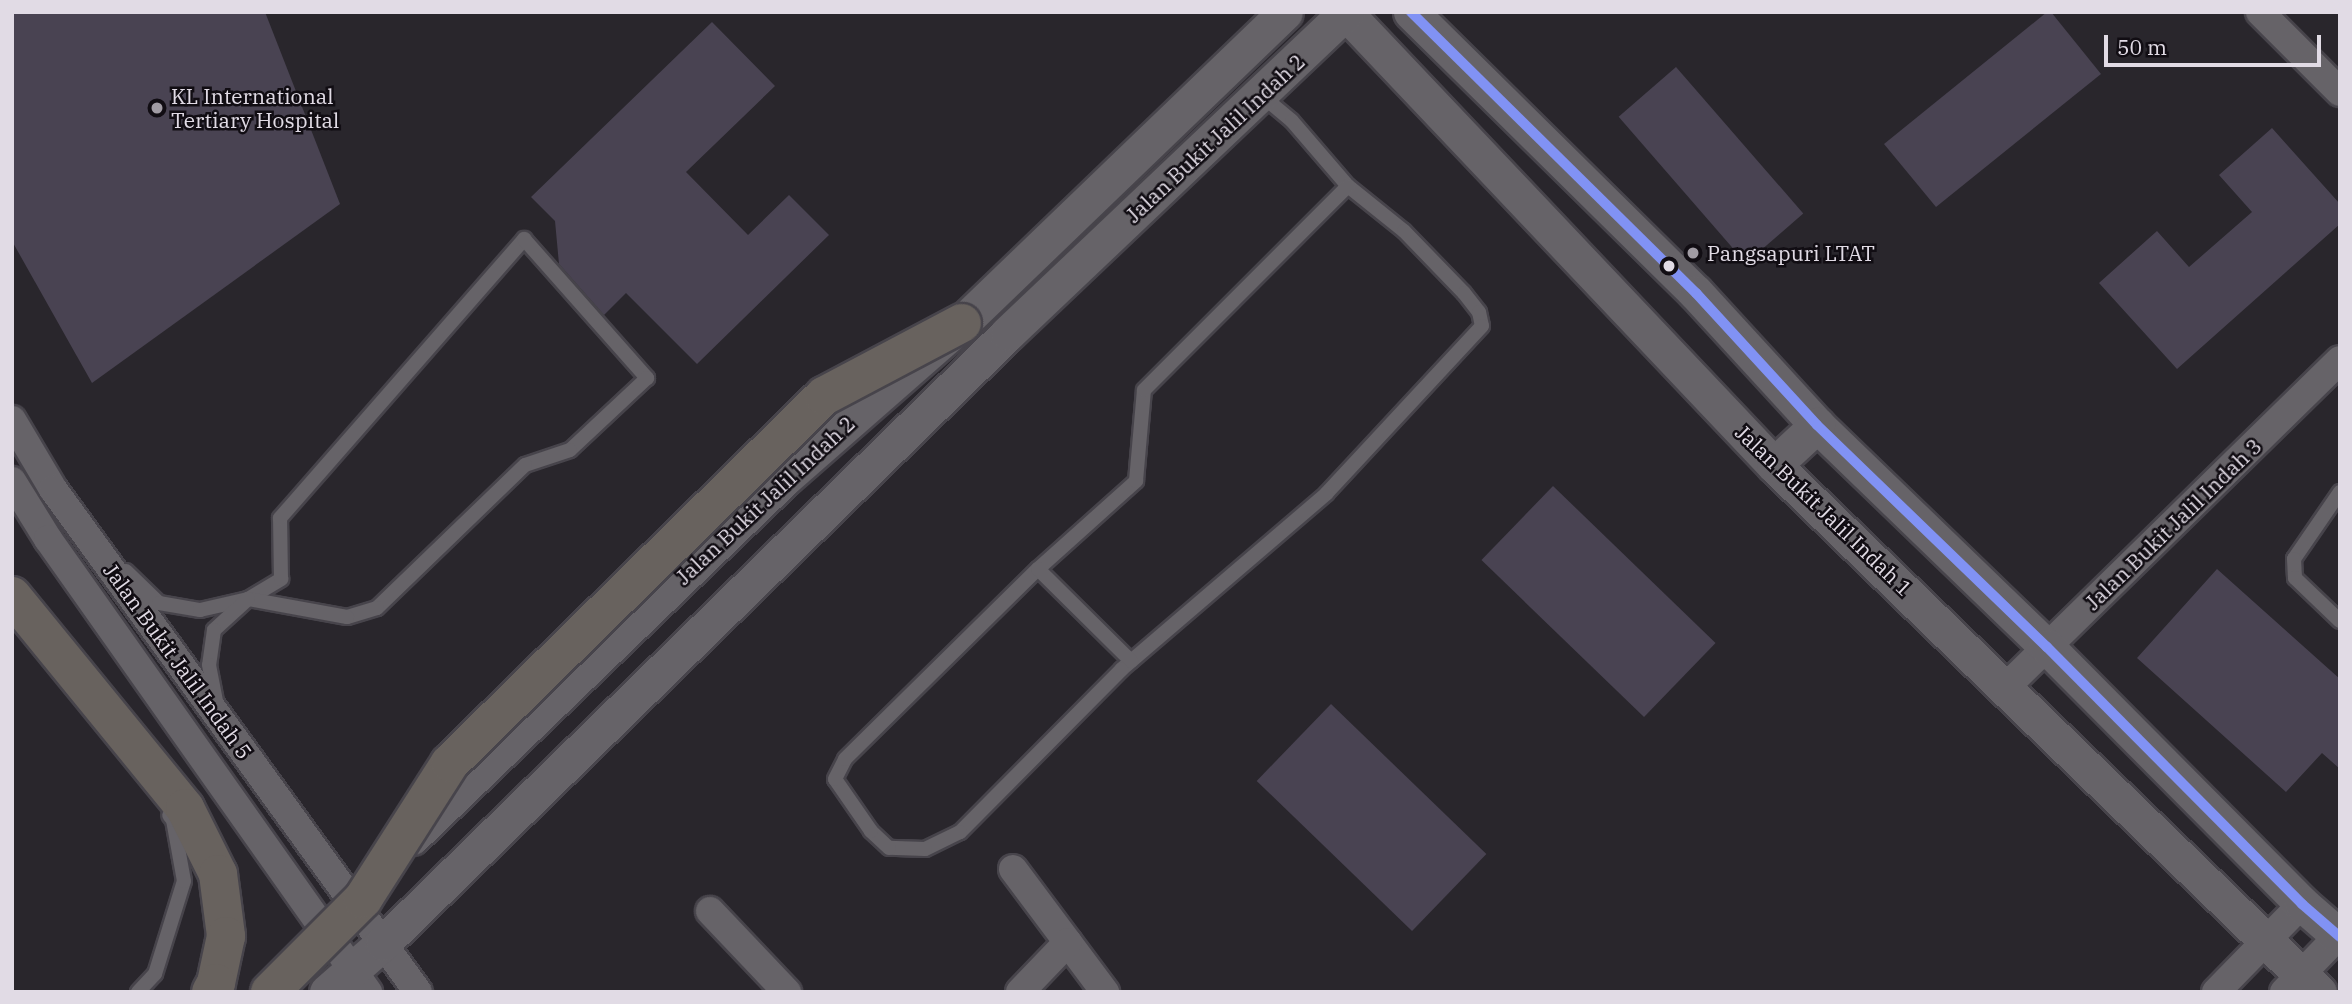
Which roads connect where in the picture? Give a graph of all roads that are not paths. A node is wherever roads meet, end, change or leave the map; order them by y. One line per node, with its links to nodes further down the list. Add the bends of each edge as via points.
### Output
1 (1285, 12): 8 (street, Jalan Bukit Jalil Indah 2)
2 (1346, 12): 6 (street, Jalan Bukit Jalil Indah 2); 12 (street, Jalan Bukit Jalil Indah 1)
3 (1411, 12): 11 (street, via 1696,293)
4 (2260, 12): 5 (street)
5 (2340, 92)
6 (1261, 95): 7 (lane, via 1292,121); 35 (street, Jalan Bukit Jalil Indah 2, via 1007,333)
7 (1348, 186): 16 (lane, via 1144,390 1136,481); 22 (lane, via 1404,231 1464,293 1479,312 1482,326 1326,494)
8 (962, 323): 28 (street, Jalan Bukit Jalil Indah 2, via 786,477); 41 (highway, bridge, via 824,396 450,763 363,899)
9 (2340, 360): 21 (street, Jalan Bukit Jalil Indah 3)
10 (12, 420): 15 (street, Jalan Bukit Jalil Indah 5)
11 (1817, 425): 12 (street); 21 (street)
12 (1774, 465): 23 (street, Jalan Bukit Jalil Indah 1)
13 (12, 481): 31 (street, Jalan Bukit Jalil Indah 5)
14 (2340, 492): 20 (lane, via 2294,559 2295,578)
15 (78, 524): 18 (lane, via 159,603 200,610); 24 (street, Jalan Bukit Jalil Indah 5)
16 (1038, 569): 22 (lane); 22 (lane, via 845,760 835,779 871,831 889,848 925,849 960,831)
17 (12, 596): 39 (highway, via 185,808 218,874 226,936)
18 (248, 599): 18 (lane, via 281,579 280,518 524,239 647,378 570,450 525,465 377,608 347,617); 24 (lane, via 214,630 209,665)
19 (12, 615): 25 (lane)
20 (2340, 621)
21 (2047, 647): 23 (street, Jalan Bukit Jalil Indah 3); 29 (street)
22 (1131, 661)
23 (2006, 687): 33 (street, Jalan Bukit Jalil Indah 1)
24 (218, 717): 28 (street, Jalan Bukit Jalil Indah 5)
25 (131, 766)
26 (156, 798): 38 (lane, via 173,820 184,881 155,974)
27 (1013, 869): 34 (street)
28 (349, 897): 31 (street, Jalan Bukit Jalil Indah 2); 35 (street, Jalan Bukit Jalil Indah 5)
29 (2302, 904): 32 (street); 33 (street)
30 (710, 911): 44 (street)
31 (319, 924): 36 (street, Jalan Bukit Jalil Indah 5); 40 (street, Jalan Bukit Jalil Indah 2)
32 (2339, 936): 37 (street)
33 (2265, 941): 37 (street, Jalan Bukit Jalil Indah 1); 47 (street)
34 (1068, 942): 45 (street); 46 (street)
35 (383, 943): 36 (street, Jalan Bukit Jalil Indah 2); 43 (street, Jalan Bukit Jalil Indah 5)
36 (360, 980): 42 (street, Jalan Bukit Jalil Indah 2)
37 (2302, 986)
38 (138, 992)
39 (211, 992)
40 (248, 992)
41 (270, 992)
42 (327, 992)
43 (418, 992)
44 (787, 992)
45 (1020, 992)
46 (1105, 992)
47 (2216, 992)

